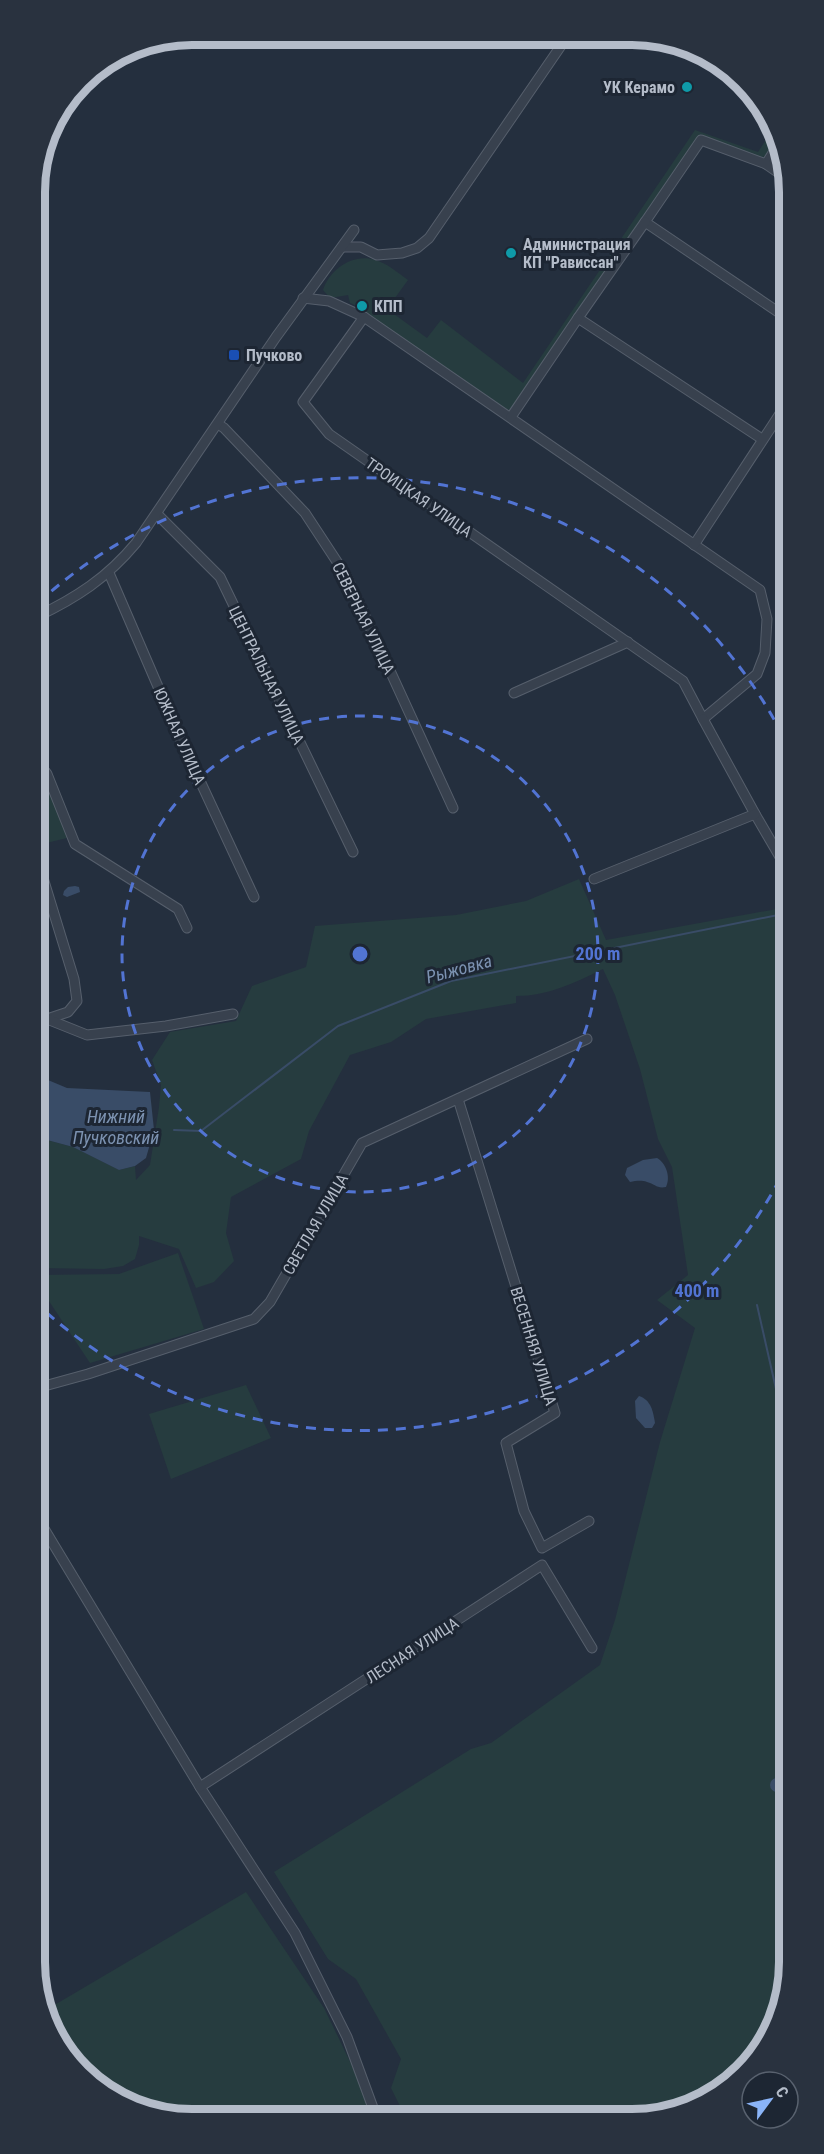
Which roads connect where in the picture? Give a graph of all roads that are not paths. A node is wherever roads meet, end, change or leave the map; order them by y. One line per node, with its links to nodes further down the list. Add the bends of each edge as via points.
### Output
1 (562, 45): 7 (street, via 429,238 417,249 402,253 377,255 361,247)
2 (773, 153): 3 (street)
3 (766, 164): 4 (street); 5 (street, via 701,140)
4 (778, 172)
5 (645, 222): 9 (street); 11 (street)
6 (354, 230): 7 (street)
7 (343, 247): 8 (street)
8 (303, 298): 10 (street, via 329,301); 14 (street)
9 (779, 313)
10 (359, 314): 13 (street); 20 (street, ТРОИЦКАЯ УЛИЦА, via 303,402 329,434)
11 (578, 318): 13 (street); 15 (street)
12 (779, 415): 15 (street)
13 (512, 417): 17 (street)
14 (218, 424): 16 (street); 24 (street, СЕВЕРНАЯ УЛИЦА, via 305,513 347,577)
15 (762, 440): 17 (street)
16 (157, 514): 18 (street); 26 (street, ЦЕНТРАЛЬНАЯ УЛИЦА, via 220,577)
17 (694, 545): 22 (street, via 760,590 767,619 765,653 758,674)
18 (109, 573): 19 (street); 30 (street, ЮЖНАЯ УЛИЦА)
19 (45, 613)
20 (628, 642): 21 (street); 22 (street, ТРОИЦКАЯ УЛИЦА, via 683,681)
21 (514, 693)
22 (703, 719): 25 (street, ТРОИЦКАЯ УЛИЦА)
23 (45, 771): 31 (street, via 75,844 178,909)
24 (453, 808)
25 (754, 814): 27 (street, ТРОИЦКАЯ УЛИЦА); 28 (street)
26 (353, 852)
27 (779, 854)
28 (594, 879)
29 (45, 884): 33 (street, via 77,1001 68,1012)
30 (254, 897)
31 (187, 928)
32 (233, 1014): 33 (street, via 87,1035)
33 (47, 1019)
34 (586, 1039): 35 (street, СВЕТЛАЯ УЛИЦА)
35 (458, 1099): 36 (street, СВЕТЛАЯ УЛИЦА, via 362,1143 270,1302 254,1319); 37 (street, ВЕСЕННЯЯ УЛИЦА, via 555,1413 506,1443 524,1511 542,1548)
36 (45, 1386)
37 (589, 1521)
38 (45, 1530): 40 (street)
39 (592, 1648): 40 (street, ЛЕСНАЯ УЛИЦА, via 542,1565)
40 (200, 1787): 41 (street, via 295,1933 347,2037)
41 (373, 2109)

